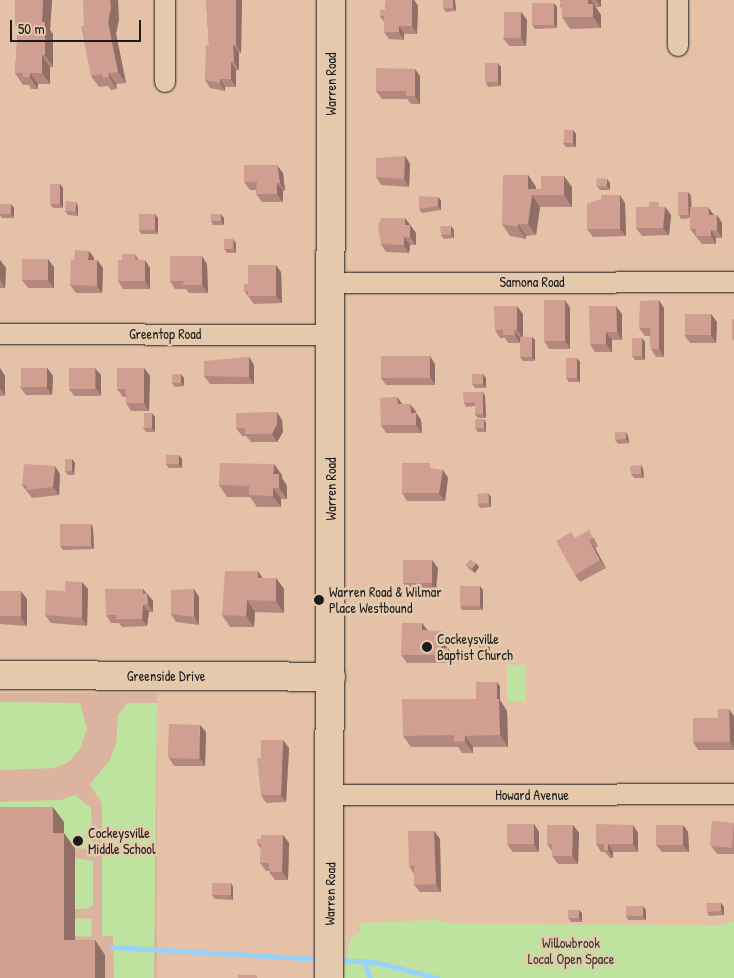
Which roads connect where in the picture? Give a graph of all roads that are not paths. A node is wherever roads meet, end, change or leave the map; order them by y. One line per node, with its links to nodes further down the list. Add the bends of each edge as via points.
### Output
1 (164, 0): 5 (street)
2 (331, 0): 7 (street, Warren Road)
3 (678, 0): 4 (street)
4 (678, 46)
5 (165, 82)
6 (734, 282): 7 (street, Samona Road)
7 (330, 283): 9 (street, Warren Road)
8 (0, 334): 9 (street, Greentop Road)
9 (330, 335): 11 (street, Warren Road)
10 (0, 676): 11 (street, Greenside Drive)
11 (331, 676): 13 (street, Warren Road)
12 (734, 794): 13 (street, Howard Avenue)
13 (331, 795): 14 (street, Warren Road)
14 (329, 977)

